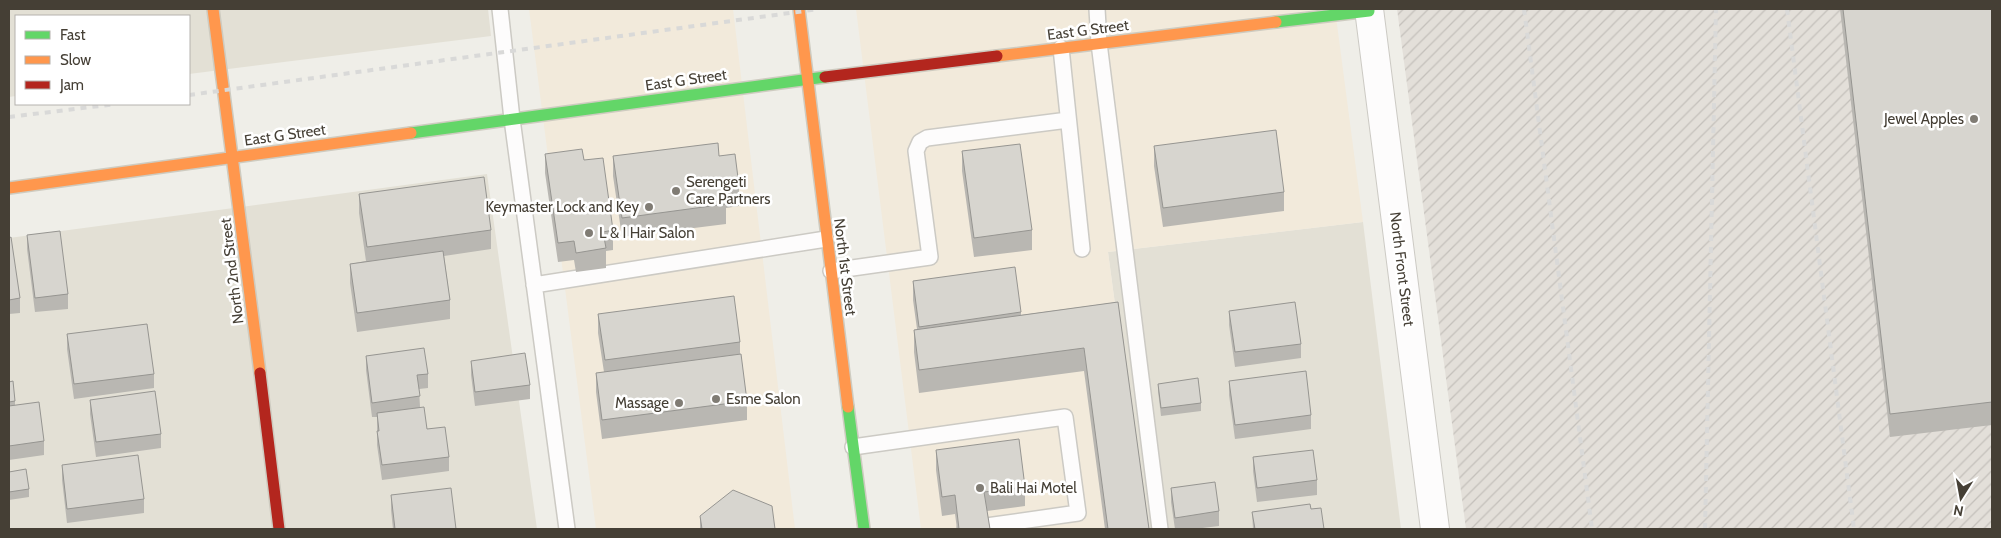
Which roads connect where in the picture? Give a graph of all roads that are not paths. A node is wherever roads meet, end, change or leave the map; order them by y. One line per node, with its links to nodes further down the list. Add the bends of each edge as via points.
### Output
1 (213, 9): 11 (street, North 2nd Street)
2 (500, 9): 9 (lane)
3 (799, 9): 8 (street, North 1st Street)
4 (1097, 9): 6 (lane)
5 (1369, 10): 6 (street, East G Street); 23 (street, North Front Street)
6 (1099, 43): 7 (street, East G Street); 22 (lane)
7 (1061, 48): 8 (street, East G Street); 10 (lane)
8 (806, 79): 9 (street, East G Street); 13 (street, North 1st Street)
9 (512, 119): 11 (street, East G Street); 16 (lane)
10 (1068, 120): 14 (lane); 15 (lane, via 927,138 920,142 916,151 930,257)
11 (234, 157): 12 (street, East G Street); 18 (street, North 2nd Street)
12 (9, 188)
13 (826, 239): 15 (street, North 1st Street); 16 (lane)
14 (1082, 249)
15 (831, 271): 17 (street, North 1st Street)
16 (534, 285): 19 (lane)
17 (853, 447): 20 (street, North 1st Street); 21 (lane, via 1065,417 1078,513)
18 (279, 529)
19 (567, 529)
20 (864, 529)
21 (965, 529)
22 (1160, 529)
23 (1435, 529)

